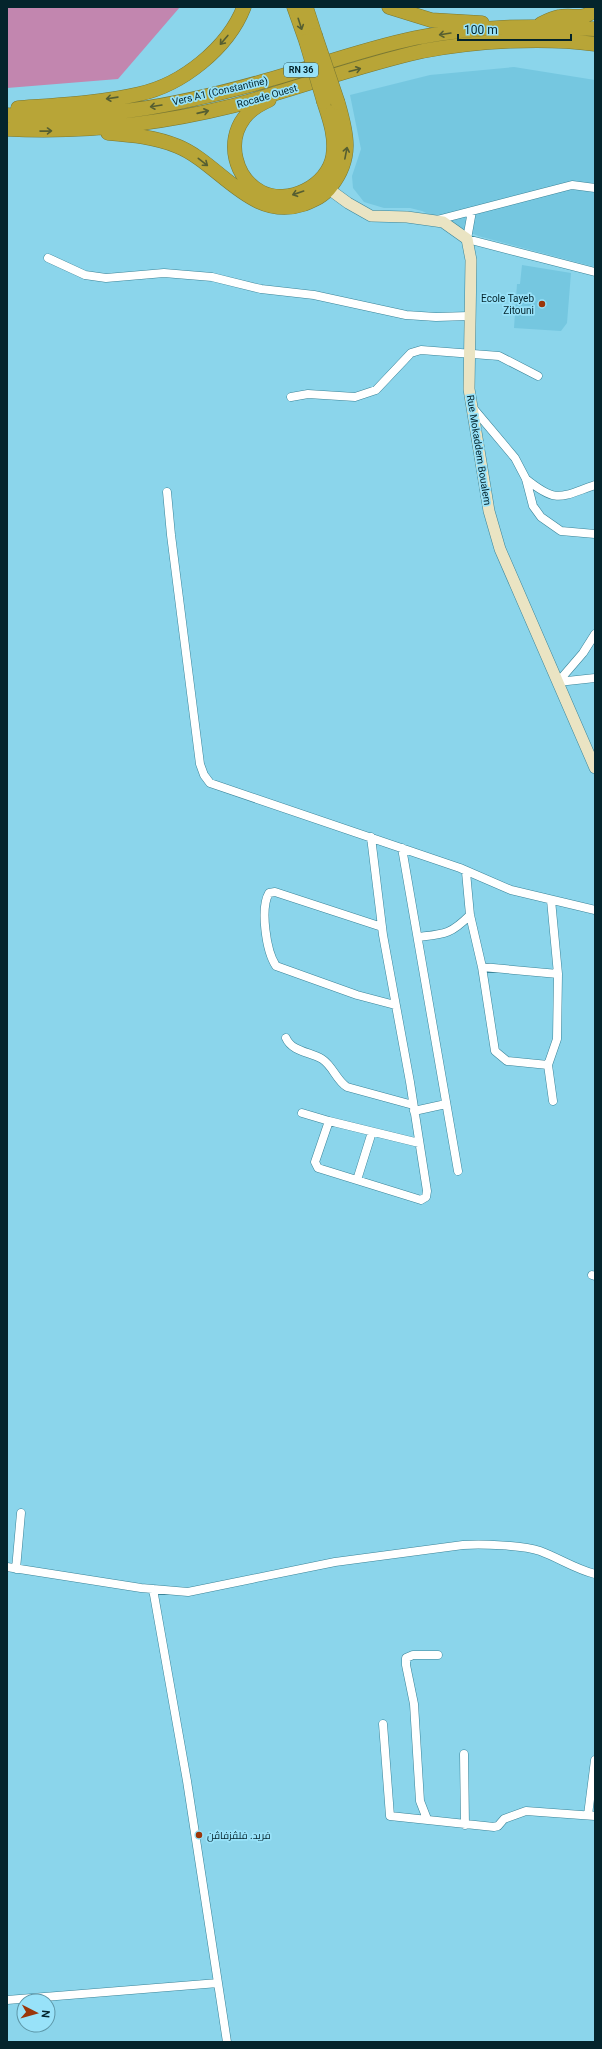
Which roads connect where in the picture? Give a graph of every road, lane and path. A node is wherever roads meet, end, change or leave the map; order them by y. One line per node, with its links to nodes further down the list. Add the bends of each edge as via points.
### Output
1 (244, 7): 13 (highway, one-way to 13, via 231,31 215,50 199,65 176,80 141,94 68,105)
2 (294, 7): 9 (highway, one-way to 9)
3 (306, 7): 9 (highway)
4 (389, 7): 7 (highway, via 431,20)
5 (594, 7): 6 (highway, via 588,15 560,16)
6 (540, 25): 7 (highway, Vers A1 (Constantine) / RN 36); 8 (highway, Vers A1 (Constantine) / RN 36)
7 (516, 26): 14 (highway, Vers A1 (Constantine) / RN 36, one-way to 14, via 415,38 193,100 69,116)
8 (595, 29)
9 (311, 38): 12 (highway, bridge)
10 (595, 44): 11 (highway, Rocade Ouest, one-way to 10, via 424,51 487,43 548,41)
11 (286, 90): 16 (highway, Rocade Ouest, one-way to 11, via 183,117); 18 (highway, one-way to 11, via 279,197 261,192 246,180 238,166 234,151 236,135 244,118 259,105)
12 (331, 103): 17 (highway, one-way to 12, via 347,147 346,130); 18 (highway, via 334,151)
13 (7, 108)
14 (7, 115)
15 (7, 129): 16 (highway, Rocade Ouest, one-way to 16)
16 (72, 130): 18 (highway, one-way to 18, via 154,138 178,146 252,199 273,207 293,208 314,200)
17 (339, 174): 18 (highway); 20 (street, via 339,187)
18 (323, 186): 20 (street)
19 (595, 188): 21 (street, via 572,185)
20 (348, 203): 22 (street, via 371,216)
21 (472, 211): 22 (street); 23 (street)
22 (435, 221): 23 (street, via 443,222)
23 (466, 239): 25 (street); 26 (street, Rue Mokaddem Boualem, via 471,260)
24 (48, 258): 26 (street, via 85,275 106,278 164,273 212,277 261,289 314,295 406,315)
25 (595, 272)
26 (469, 316): 27 (street, Rue Mokaddem Boualem)
27 (469, 353): 28 (street, via 499,356); 29 (street, via 421,350 411,353 376,390 355,397 308,394); 30 (street, Rue Mokaddem Boualem)
28 (538, 376)
29 (291, 397)
30 (472, 407): 31 (street, via 514,458); 37 (street, Rue Mokaddem Boualem, via 489,511 500,549)
31 (526, 479): 32 (street, via 548,495 561,497); 34 (street, via 533,506 541,517 561,531)
32 (595, 485)
33 (167, 492): 39 (street, via 193,717 204,775 210,782 223,788)
34 (595, 534)
35 (595, 634): 37 (street, via 579,659)
36 (595, 678): 37 (street)
37 (558, 682): 38 (street, Rue Mokaddem Boualem)
38 (595, 768)
39 (370, 837): 40 (street); 45 (street)
40 (402, 848): 41 (street); 46 (street)
41 (466, 872): 42 (street, via 511,890); 44 (street)
42 (551, 900): 43 (street); 48 (street)
43 (595, 910)
44 (470, 916): 46 (street, via 446,934); 47 (street)
45 (382, 927): 49 (street); 49 (street, via 275,892 269,893 267,897 264,915 273,962 276,966 357,995)
46 (418, 937): 53 (street)
47 (482, 967): 48 (street); 51 (street, via 495,1051 507,1061)
48 (558, 974): 51 (street, via 557,1039)
49 (395, 1005): 54 (street)
50 (286, 1038): 54 (street, via 294,1048 325,1060 347,1087)
51 (548, 1065): 52 (street)
52 (553, 1101)
53 (446, 1104): 54 (street); 59 (street)
54 (414, 1108): 58 (street)
55 (302, 1113): 56 (street)
56 (329, 1121): 57 (street); 60 (street, via 316,1165 331,1173)
57 (372, 1132): 58 (street); 60 (street)
58 (419, 1143): 60 (street, via 427,1192 426,1197 421,1200)
59 (458, 1171)
60 (357, 1180)
61 (21, 1513): 63 (street)
62 (7, 1568): 63 (street)
63 (16, 1569): 65 (street)
64 (595, 1574): 65 (street, via 539,1551 484,1544 335,1562 188,1592)
65 (153, 1589): 73 (street, via 187,1781)
66 (438, 1654): 71 (street, via 413,1655 406,1658 414,1704 420,1801)
67 (383, 1724): 71 (street, via 390,1816)
68 (464, 1754): 72 (street)
69 (595, 1760): 70 (street)
70 (591, 1816): 72 (street, via 526,1811 504,1819 494,1827)
71 (427, 1819): 72 (street)
72 (465, 1825)
73 (218, 1983): 74 (street); 75 (street)
74 (7, 2000)
75 (227, 2042)

